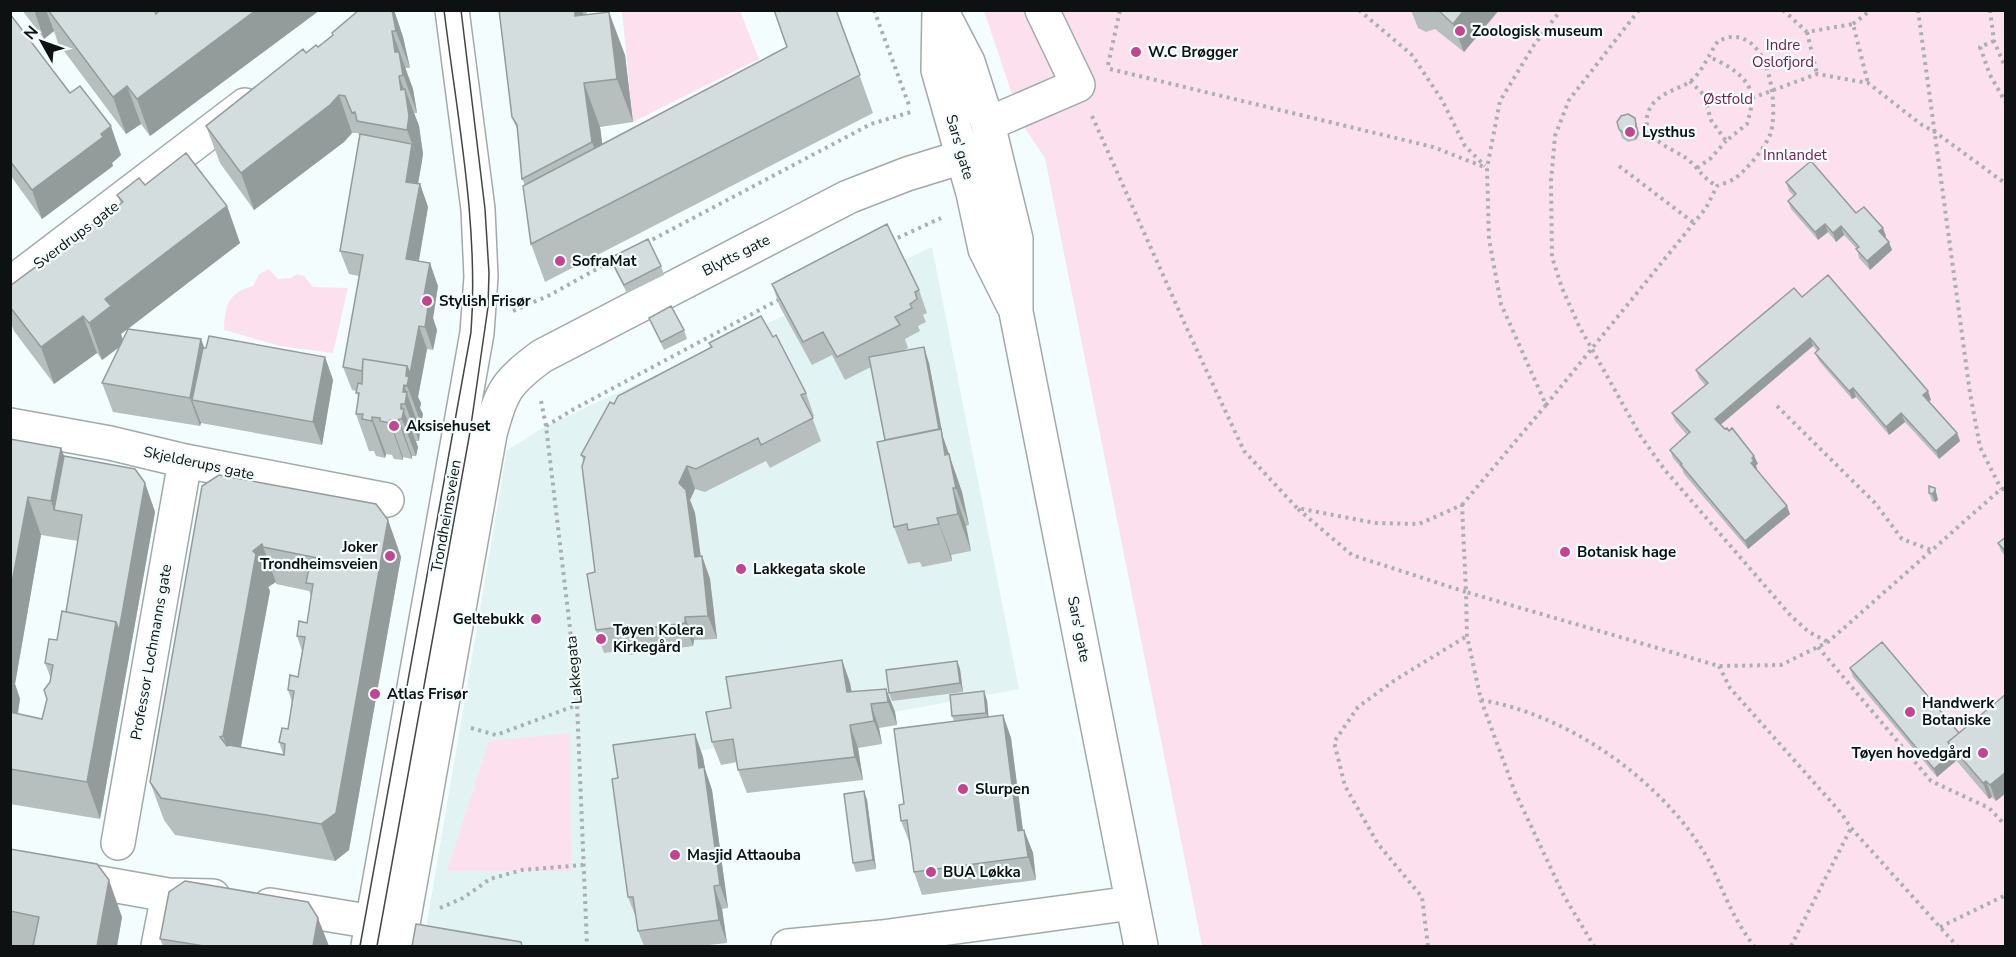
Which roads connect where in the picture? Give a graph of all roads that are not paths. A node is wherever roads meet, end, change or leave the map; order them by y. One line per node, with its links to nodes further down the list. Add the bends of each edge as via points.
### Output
1 (452, 10): 17 (street, Trondheimsveien, via 478,209 481,277 477,333)
2 (940, 10): 5 (street, Sars' gate, via 968,62); 6 (street, Sars' gate, via 938,70)
3 (1042, 10): 5 (street, Blytts gate, via 1078,85)
4 (269, 87): 7 (street, Sverdrups gate)
5 (991, 136): 6 (street, Blytts gate); 8 (street, Sars' gate, via 1016,239)
6 (963, 157): 8 (street, Sars' gate, via 985,249); 9 (street, Blytts gate, via 848,197 542,356 511,382)
7 (10, 284)
8 (1016, 312): 16 (street, Sars' gate)
9 (499, 400): 19 (street, Trondheimsveien)
10 (16, 420): 11 (street, Skjelderups gate)
11 (185, 461): 12 (street, Skjelderups gate); 13 (street, Professor Lochmanns gate)
12 (387, 500)
13 (118, 843)
14 (10, 867): 15 (street)
15 (168, 895): 17 (street, via 204,895); 18 (street)
16 (1132, 903): 20 (street); 21 (street, Sars' gate)
17 (371, 934)
18 (159, 946)
19 (399, 946)
20 (788, 946)
21 (1141, 946)

